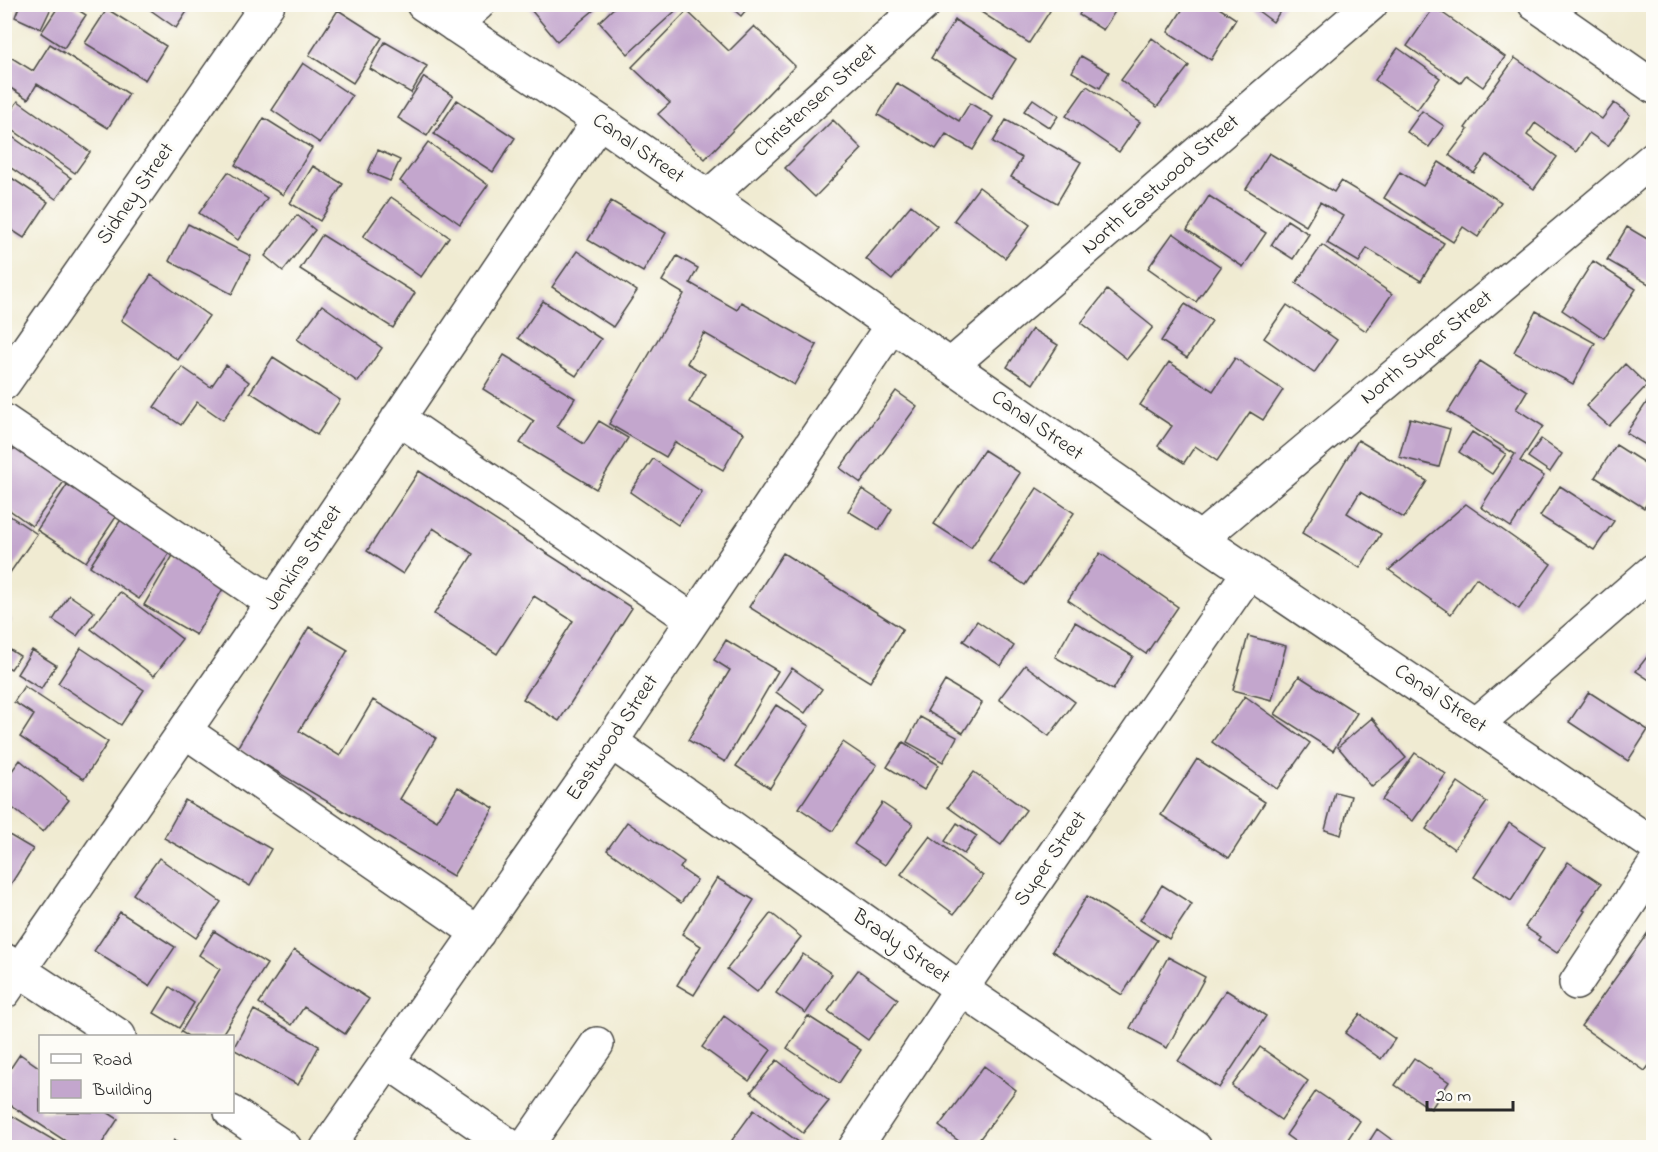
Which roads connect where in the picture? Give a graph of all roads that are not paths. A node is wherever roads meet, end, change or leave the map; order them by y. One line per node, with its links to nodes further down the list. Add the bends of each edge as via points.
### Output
1 (268, 4): 13 (street, Sidney Street)
2 (423, 4): 6 (street, Canal Street)
3 (924, 4): 10 (street, Christensen Street)
4 (1371, 4): 12 (street, North Eastwood Street)
5 (1535, 4): 7 (street)
6 (466, 15): 8 (street, Canal Street)
7 (1653, 87)
8 (598, 121): 10 (street, Canal Street); 14 (street, Jenkins Street)
9 (1653, 158): 16 (street, North Super Street)
10 (708, 197): 11 (street, Canal Street)
11 (892, 325): 12 (street, Canal Street); 20 (street, Eastwood Street)
12 (950, 366): 16 (street, Canal Street)
13 (4, 383)
14 (398, 418): 19 (street, Jenkins Street); 20 (street)
15 (4, 421): 19 (street)
16 (1200, 539): 18 (street, Canal Street)
17 (1653, 570): 21 (street)
18 (1249, 572): 21 (street, Canal Street); 29 (street, Super Street)
19 (273, 603): 22 (street, Jenkins Street)
20 (693, 620): 23 (street, Eastwood Street)
21 (1477, 724): 24 (street, Canal Street)
22 (184, 731): 26 (street); 27 (street, Jenkins Street)
23 (611, 742): 26 (street, Eastwood Street); 29 (street, Brady Street)
24 (1653, 845)
25 (1653, 866): 28 (street)
26 (478, 933): 32 (street, Eastwood Street)
27 (10, 974): 30 (street)
28 (1576, 983)
29 (961, 989): 38 (street, Super Street); 39 (street, Brady Street)
30 (117, 1035)
31 (597, 1044): 37 (street)
32 (388, 1062): 35 (street, Eastwood Street); 36 (street)
33 (232, 1113): 34 (street)
34 (285, 1148)
35 (327, 1148)
36 (513, 1148)
37 (525, 1148)
38 (855, 1148)
39 (1195, 1148)

